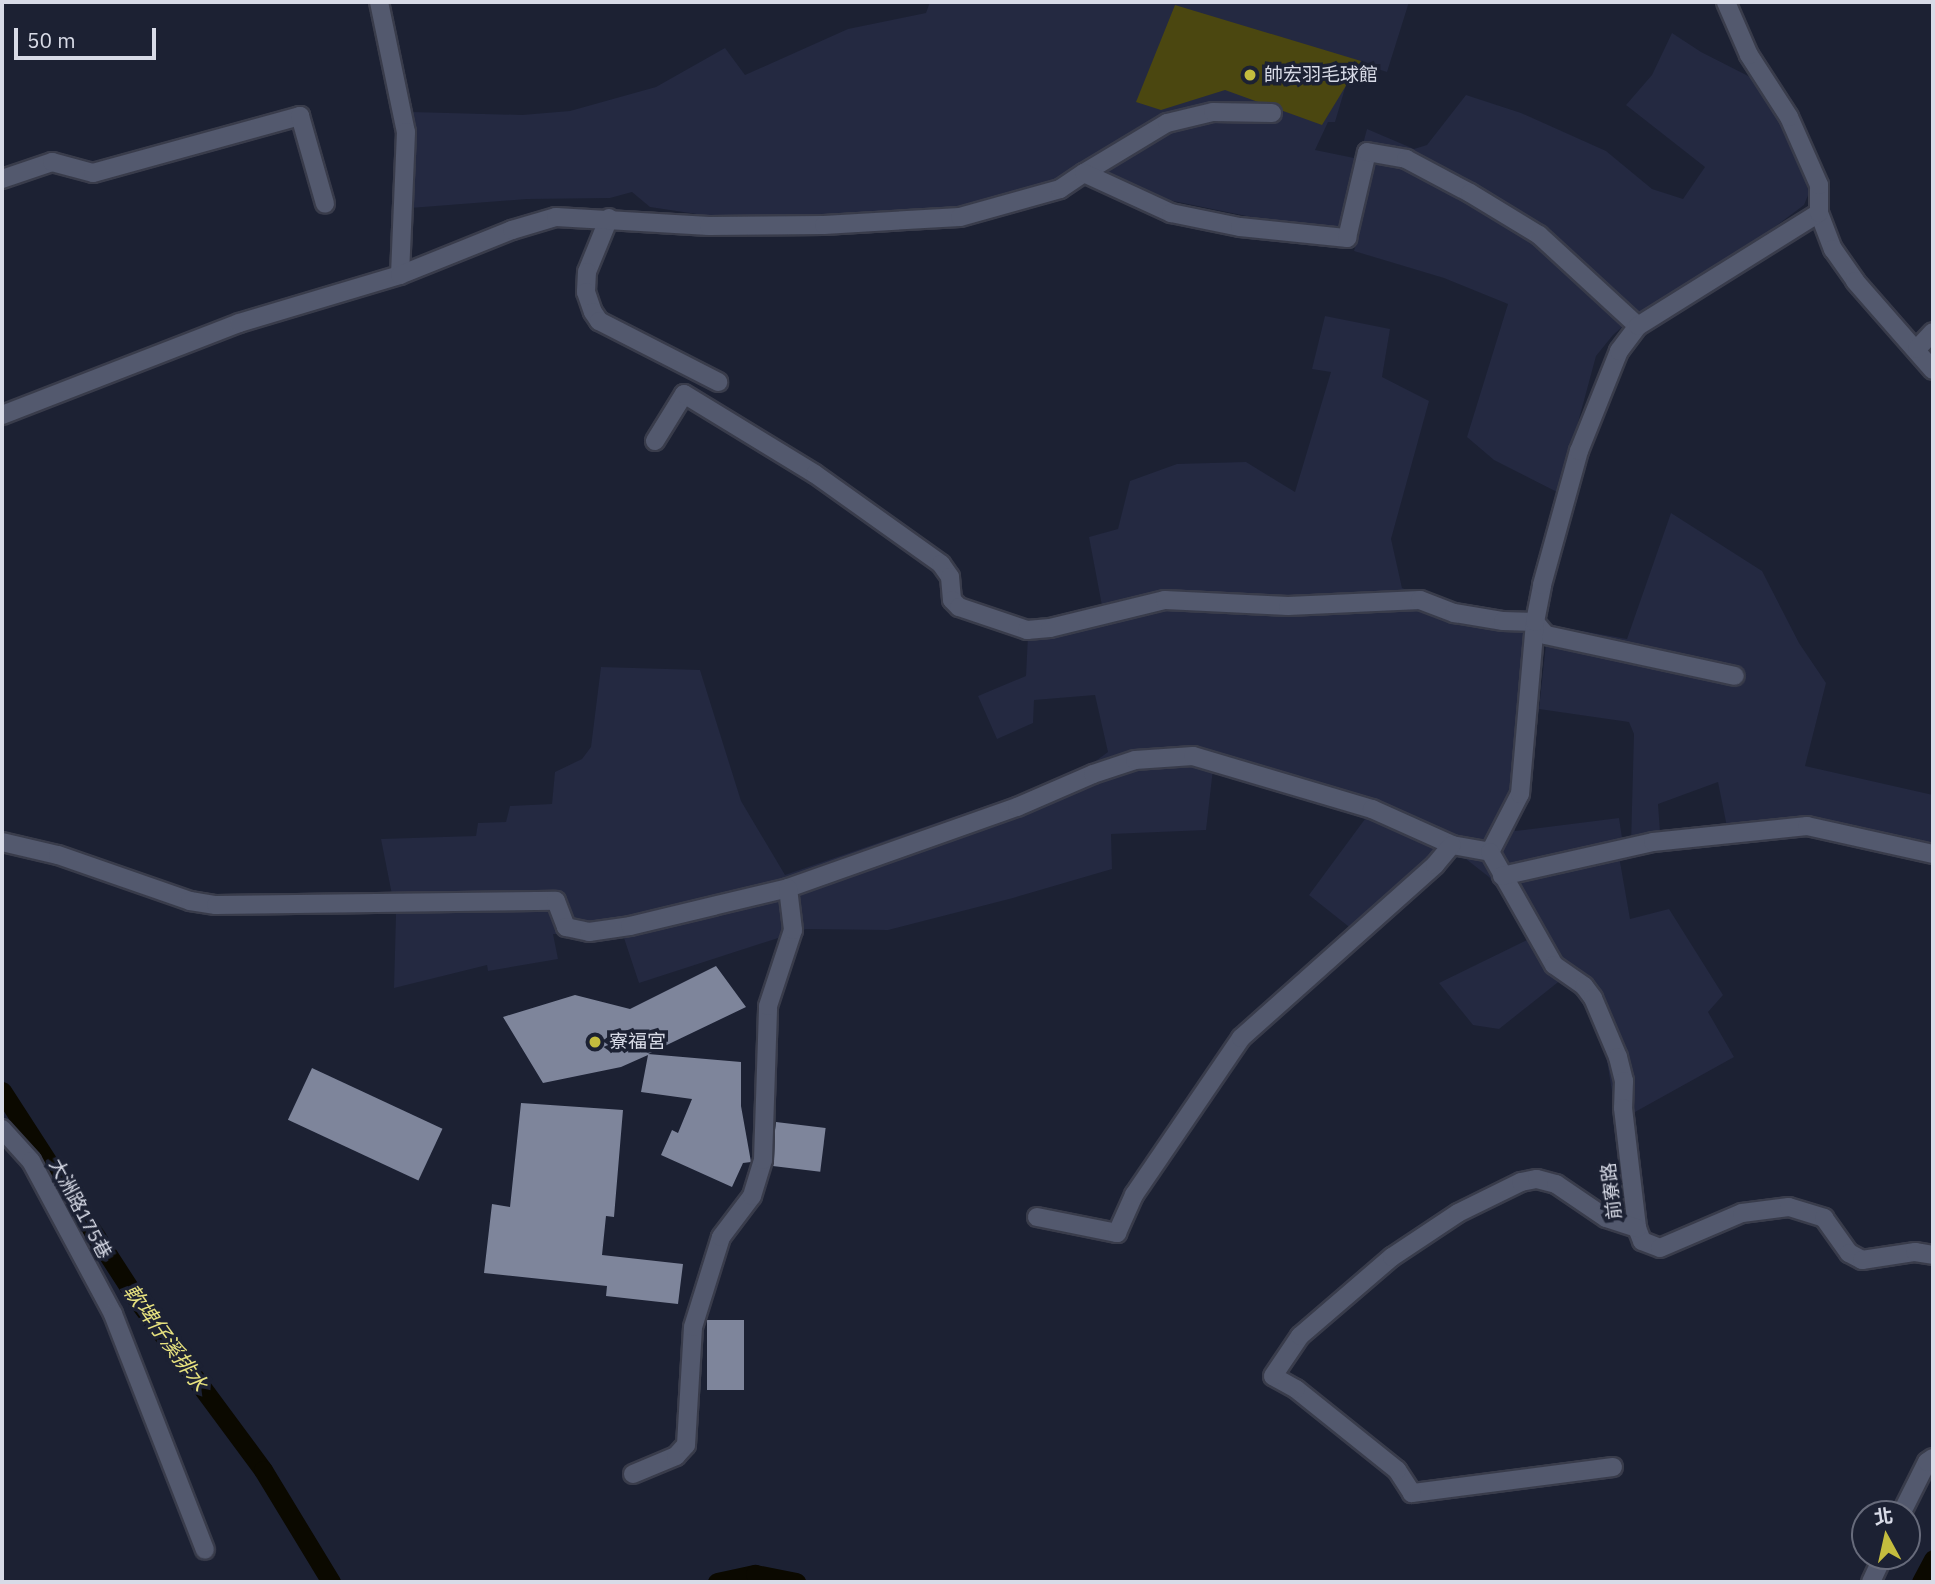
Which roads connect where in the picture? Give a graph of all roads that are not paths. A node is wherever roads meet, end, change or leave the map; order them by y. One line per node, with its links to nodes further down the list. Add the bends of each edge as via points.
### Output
1 (379, 2): 9 (street, via 406,132)
2 (1726, 2): 7 (street, via 1749,55 1789,117 1819,186)
3 (1272, 113): 4 (street, via 1213,112 1167,123)
4 (1084, 173): 8 (street, via 1060,189 960,217 709,226); 10 (street, via 1171,213 1240,227 1347,239 1367,152 1406,159 1539,235)
5 (2, 179): 6 (street, via 52,162 93,173 300,116)
6 (325, 204)
7 (1819, 213): 10 (street); 12 (street, via 1833,249 1855,281)
8 (609, 218): 9 (street, via 555,217 512,229); 14 (street, via 587,272 586,292 599,321)
9 (400, 275): 15 (street, via 239,323)
10 (1638, 326): 17 (street, via 1619,351 1579,450)
11 (1933, 332): 12 (street)
12 (1917, 349): 13 (street)
13 (1933, 370)
14 (719, 382)
15 (2, 415)
16 (655, 441): 17 (street, via 684,394 815,474 941,564 950,576 952,600 959,607 1027,630 1165,600 1288,606 1420,600 1454,613)
17 (1535, 622): 18 (street, via 1546,635); 21 (street, via 1520,794)
18 (1735, 676)
19 (2, 842): 24 (street, via 58,855 190,901 216,905 556,901 566,927 589,932)
20 (1452, 845): 21 (street); 24 (street, via 1372,808 1193,756 1135,760); 26 (street, via 1241,1038 1134,1195 1117,1233)
21 (1490, 852): 23 (street, 前寮路)
22 (1933, 854): 23 (street, via 1807,826 1653,842)
23 (1502, 876): 27 (street, 前寮路, via 1553,964 1593,998 1618,1058)
24 (788, 888): 31 (street, via 793,930 768,1006 763,1160 752,1196 721,1237 693,1327 686,1445 676,1456)
25 (2, 1129): 33 (street, 大洲路175巷, via 30,1161 113,1314)
26 (1037, 1217)
27 (1637, 1228): 28 (street, 前寮路, via 1642,1241 1660,1248 1742,1213 1789,1207 1824,1218 1849,1254 1862,1260 1915,1252); 30 (street, via 1606,1218 1556,1184 1521,1181 1458,1213 1392,1257 1300,1336 1273,1376 1296,1389 1397,1470 1412,1493)
28 (1933, 1255)
29 (1933, 1458): 32 (street)
30 (1613, 1467)
31 (633, 1474)
32 (1908, 1500)
33 (205, 1550)

